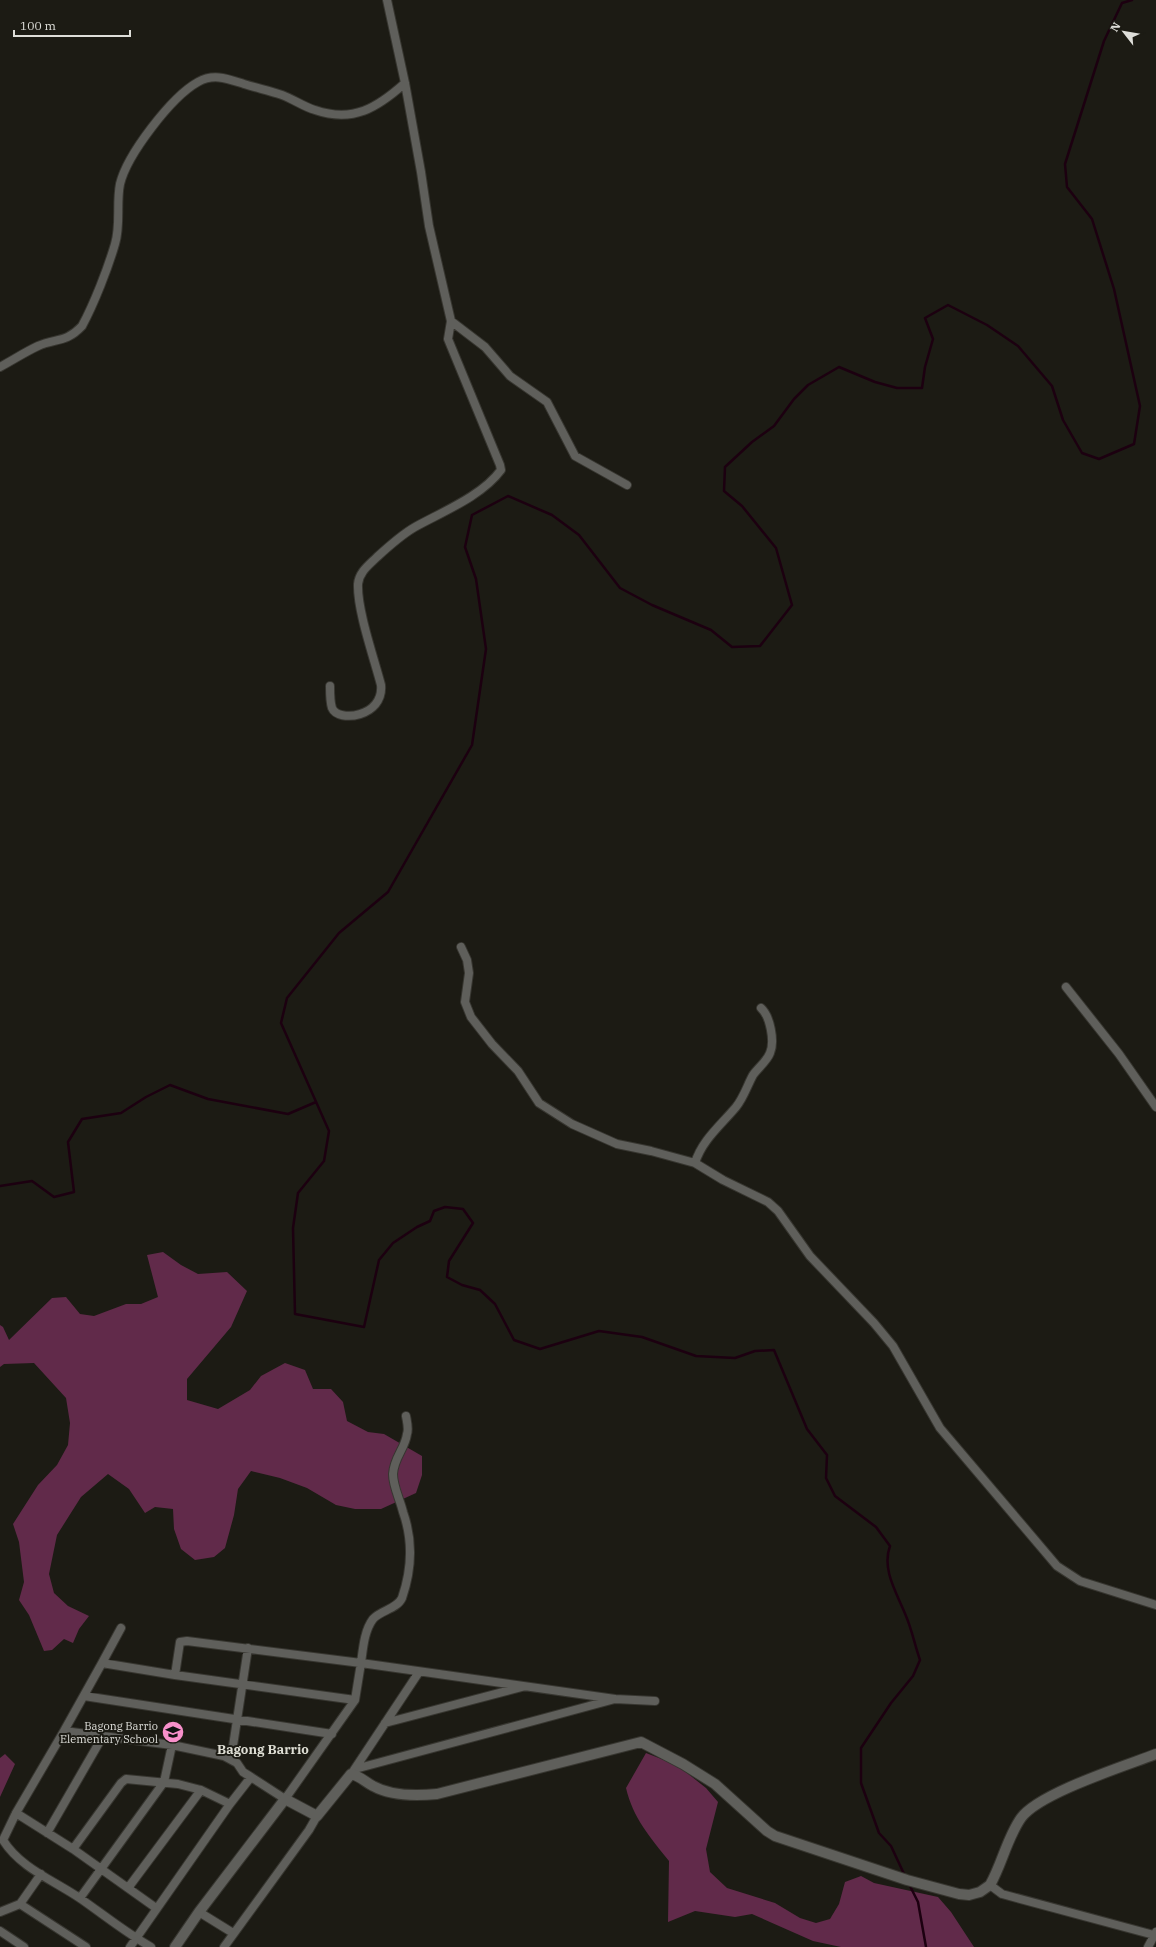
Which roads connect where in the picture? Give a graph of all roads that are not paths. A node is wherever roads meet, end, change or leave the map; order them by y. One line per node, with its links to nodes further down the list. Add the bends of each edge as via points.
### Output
1 (387, 0): 2 (street)
2 (405, 84): 3 (street, via 422,172 428,226); 4 (street, via 363,112 348,115 332,115 314,110 282,95 226,78 212,77 183,92 151,127 122,176 115,244 82,326 63,340 38,346)
3 (451, 321): 5 (street, via 485,347 510,376 547,402 575,456); 6 (street, via 448,339 501,470 463,501 414,527 393,542 359,577 359,602 381,685 378,703 359,715 342,715 332,707)
4 (0, 367)
5 (627, 485)
6 (330, 686)
7 (461, 947): 11 (street, via 469,973 465,1002 471,1017 518,1071 539,1103 572,1124 617,1144)
8 (1066, 987): 10 (street, via 1119,1054)
9 (761, 1008): 11 (street, via 769,1021 771,1053 754,1074 745,1095 698,1152)
10 (1156, 1107)
11 (695, 1163): 13 (street, via 768,1202 778,1211 810,1256 874,1322 893,1346 940,1428 1057,1566 1080,1581)
12 (406, 1416): 17 (street, via 407,1435 395,1459 393,1474 410,1542 409,1567 400,1601 380,1613 370,1624)
13 (1156, 1605)
14 (121, 1628): 16 (street)
15 (248, 1648): 17 (street); 19 (street, via 180,1642); 20 (street)
16 (102, 1663): 19 (street); 22 (street)
17 (361, 1663): 18 (street); 24 (street)
18 (419, 1672): 21 (street); 27 (street)
19 (175, 1675): 20 (street)
20 (244, 1685): 24 (street); 26 (street)
21 (526, 1686): 23 (street); 27 (street)
22 (84, 1696): 26 (street); 28 (street)
23 (615, 1699): 25 (street); 34 (street)
24 (355, 1700): 29 (street)
25 (655, 1702)
26 (238, 1720): 29 (street); 33 (street)
27 (385, 1723): 34 (street)
28 (64, 1731): 30 (street); 40 (street)
29 (332, 1734): 38 (street)
30 (103, 1736): 31 (street); 42 (street)
31 (172, 1745): 33 (street); 36 (street)
32 (1156, 1754): 47 (street, via 1054,1794 1031,1808 1021,1819)
33 (231, 1759): 35 (street)
34 (353, 1772): 41 (street); 47 (street, via 386,1792 424,1796 641,1742 715,1784 767,1831 776,1836 907,1880 959,1894 980,1892)
35 (250, 1777): 38 (street); 39 (street)
36 (164, 1782): 37 (street); 44 (street, via 124,1780); 45 (street)
37 (201, 1790): 39 (street); 48 (street)
38 (285, 1799): 41 (street); 53 (street)
39 (230, 1804): 51 (street)
40 (16, 1813): 42 (street); 43 (street)
41 (317, 1816): 56 (street)
42 (47, 1834): 44 (street)
43 (2, 1838): 46 (street, via 25,1863)
44 (74, 1849): 45 (street)
45 (101, 1868): 48 (street); 49 (street)
46 (41, 1874): 49 (street); 50 (street)
47 (990, 1885): 55 (street, via 1002,1894)
48 (128, 1888): 51 (street)
49 (80, 1898): 57 (street)
50 (20, 1904): 52 (street); 59 (street)
51 (156, 1908): 57 (street)
52 (0, 1912)
53 (200, 1912): 56 (street); 62 (street)
54 (0, 1931): 58 (street)
55 (1155, 1933): 64 (street)
56 (233, 1934): 63 (street)
57 (136, 1939): 60 (street); 61 (street)
58 (24, 1947)
59 (86, 1947)
60 (130, 1947)
61 (151, 1947)
62 (175, 1947)
63 (224, 1947)
64 (1148, 1947)

